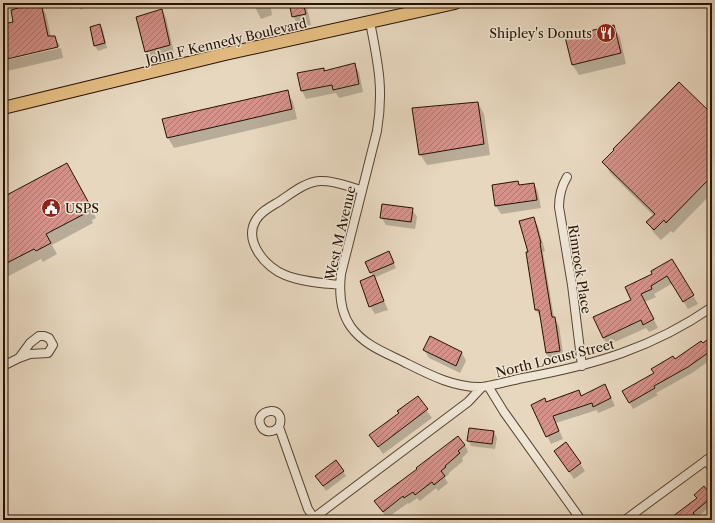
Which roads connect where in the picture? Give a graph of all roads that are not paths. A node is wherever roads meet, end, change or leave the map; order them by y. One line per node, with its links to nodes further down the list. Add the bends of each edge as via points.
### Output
1 (455, 3): 2 (main road, John F Kennedy Boulevard)
2 (414, 8): 3 (main road, John F Kennedy Boulevard)
3 (370, 22): 4 (main road, John F Kennedy Boulevard); 6 (street, West M Avenue, via 380,74 381,99 377,131)
4 (3, 108)
5 (567, 177): 11 (street, Rimrock Place, via 561,186 559,207)
6 (362, 190): 7 (street, West M Avenue); 7 (street, via 328,181 308,183 266,210 253,226 254,243 259,253 277,271 306,280)
7 (340, 285): 12 (street, West M Avenue, via 344,313 360,338 437,378 468,386)
8 (712, 307): 11 (street, North Locust Street, via 693,320 642,346)
9 (19, 358): 10 (street)
10 (3, 366)
11 (582, 366): 12 (street, North Locust Street)
12 (485, 386): 16 (street, North Locust Street, via 468,402); 17 (street)
13 (279, 427): 16 (street)
14 (709, 458): 15 (street); 18 (street)
15 (712, 468)
16 (312, 519)
17 (581, 520)
18 (625, 520)

